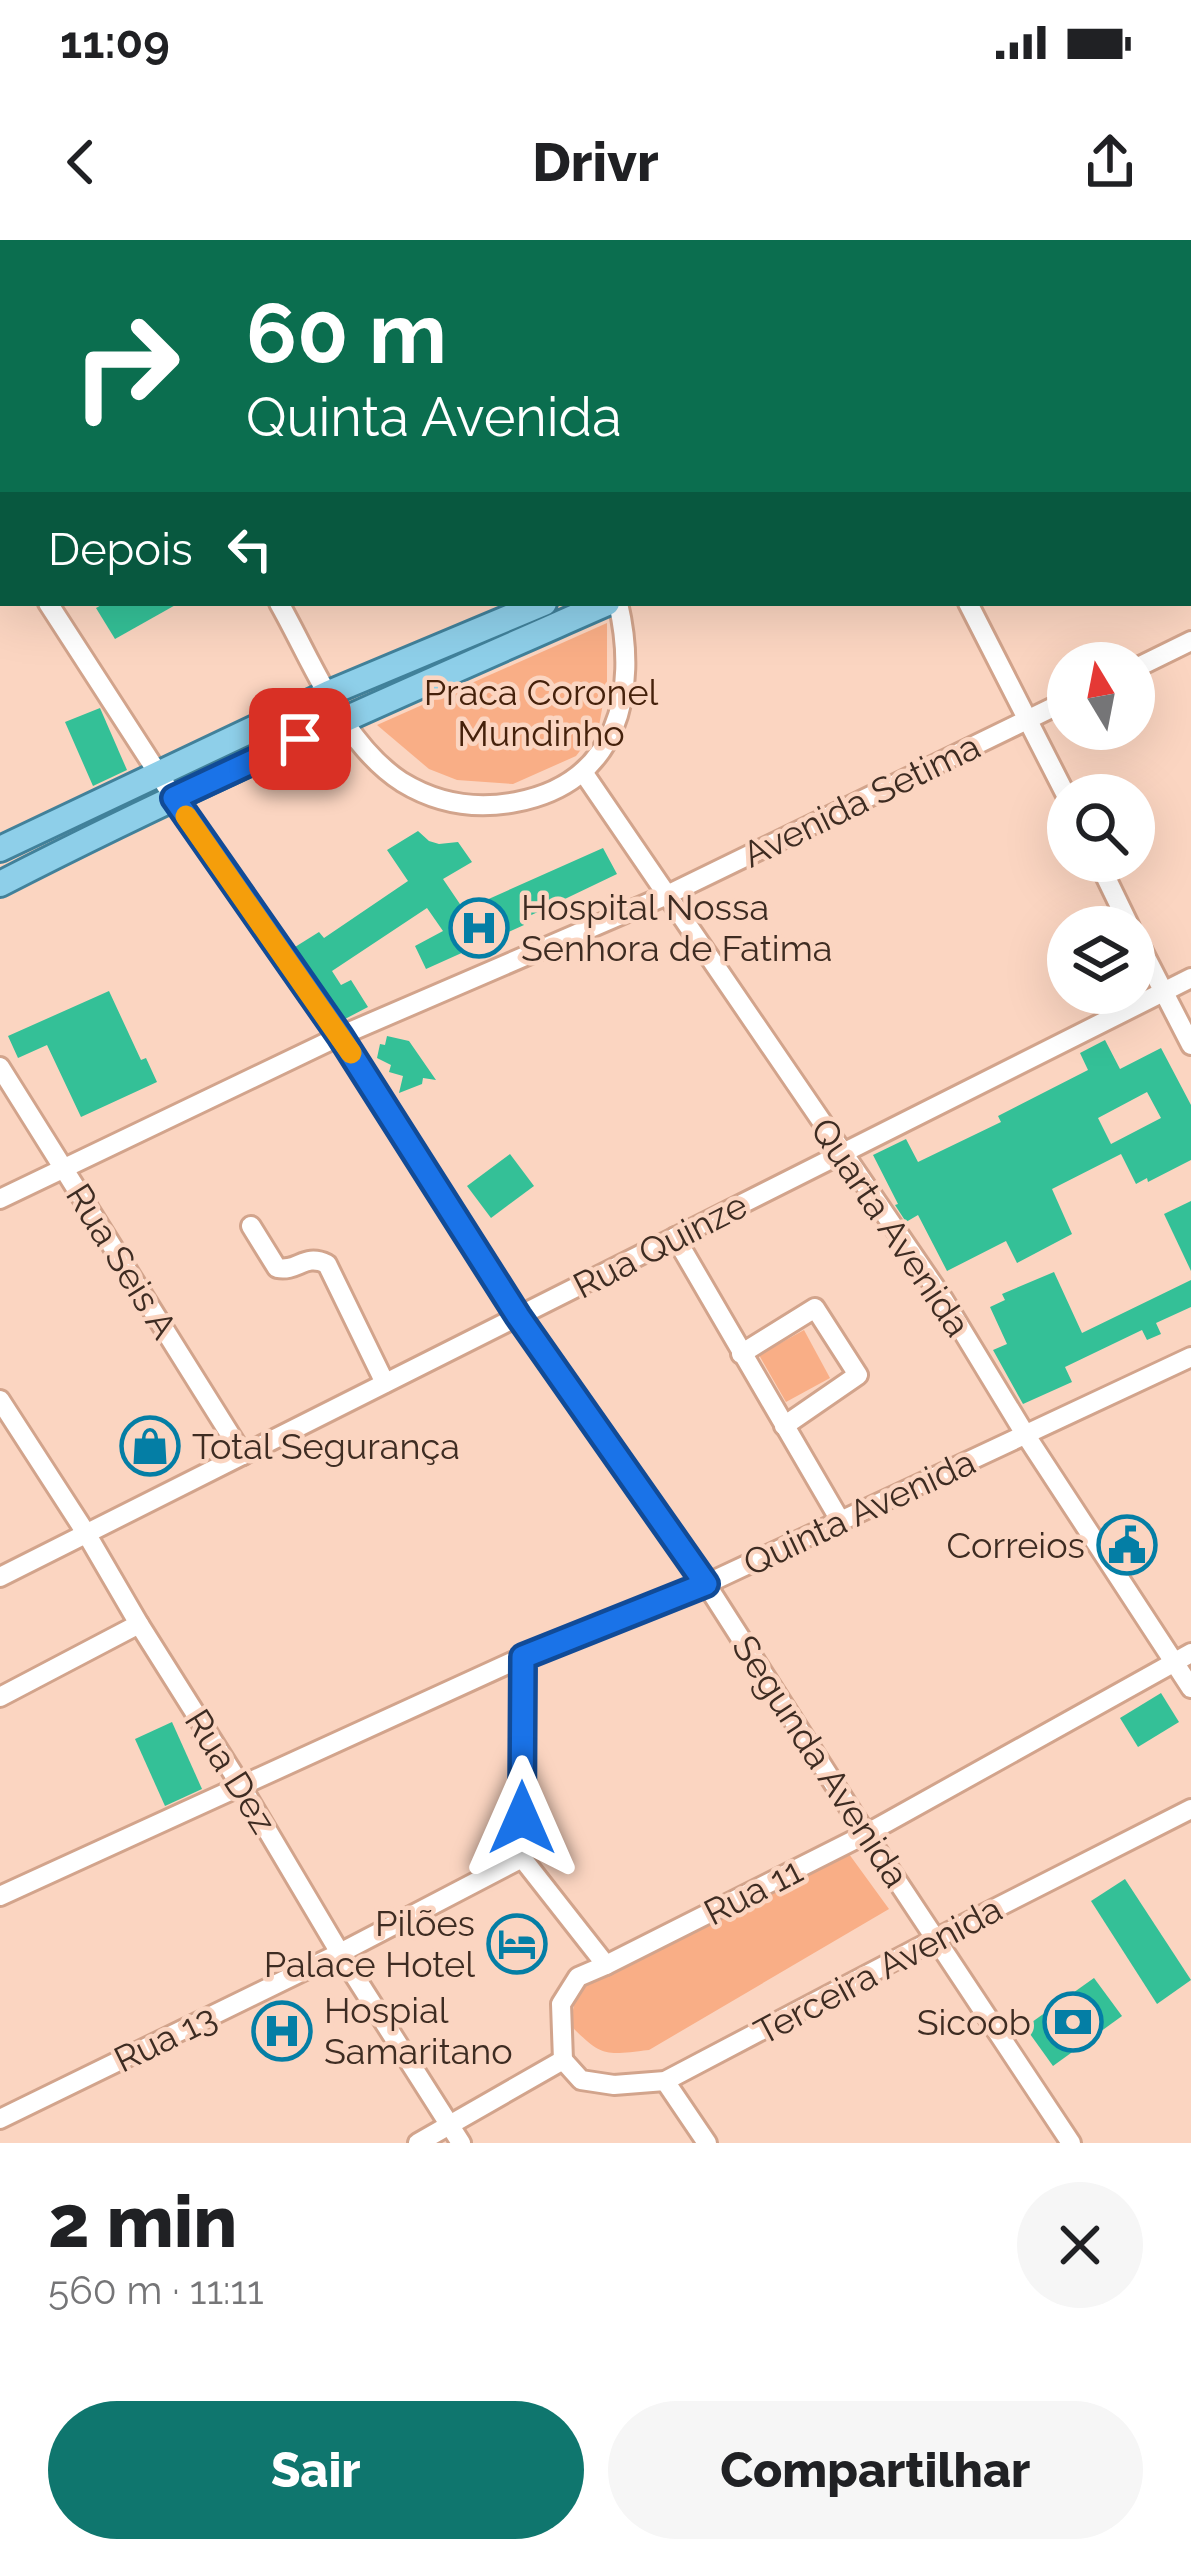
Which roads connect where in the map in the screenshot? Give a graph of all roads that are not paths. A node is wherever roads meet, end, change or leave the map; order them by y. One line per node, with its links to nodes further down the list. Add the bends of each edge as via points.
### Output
1 (50, 606): 14 (street, Segunda Avenida)
2 (282, 606): 9 (street)
3 (537, 606): 9 (main road)
4 (600, 606): 11 (main road)
5 (619, 606): 13 (street, via 627,650 623,702)
6 (970, 606): 12 (street)
7 (1191, 641): 8 (street)
8 (1155, 659)
9 (329, 693): 11 (street); 14 (main road)
10 (1047, 710): 12 (street, Avenida Setima)
11 (342, 719): 13 (street, via 402,781 467,806 530,799); 16 (main road)
12 (1029, 719): 15 (street); 21 (street, Avenida Setima)
13 (583, 772): 21 (street, Quarta Avenida)
14 (159, 773): 16 (street, Segunda Avenida); 17 (main road)
15 (1056, 774)
16 (174, 798): 18 (main road); 25 (street, Segunda Avenida)
17 (71, 814): 18 (main road); 19 (main road)
18 (85, 840): 20 (main road)
19 (0, 849)
20 (0, 884)
21 (667, 895): 25 (street, Avenida Setima); 28 (street, Quarta Avenida)
22 (1155, 978): 24 (street)
23 (1191, 978): 24 (street, Rua Quinze)
24 (1162, 992): 26 (street); 28 (street, Rua Quinze)
25 (340, 1036): 29 (street, Avenida Setima); 33 (street, Segunda Avenida)
26 (1191, 1045)
27 (0, 1067): 29 (street, Rua Seis A)
28 (843, 1154): 32 (street, Rua Quinze); 39 (street, Quarta Avenida)
29 (65, 1169): 30 (street, Avenida Setima); 40 (street, Rua Seis A)
30 (0, 1199)
31 (251, 1226): 36 (street, via 277,1268 308,1259 327,1264)
32 (675, 1237): 33 (street, Rua Quinze); 34 (street)
33 (518, 1316): 36 (street, Rua Quinze); 44 (street, Segunda Avenida)
34 (741, 1354): 38 (street); 38 (street, via 815,1308 858,1375)
35 (1191, 1358): 39 (street, Quinta Avenida)
36 (385, 1383): 40 (street, Rua Quinze)
37 (0, 1400): 42 (street, Rua Dez)
38 (784, 1426): 41 (street)
39 (1025, 1434): 41 (street, Quinta Avenida); 47 (street, Quarta Avenida)
40 (243, 1455): 42 (street, Rua Quinze)
41 (841, 1522): 44 (street, Quinta Avenida)
42 (86, 1534): 43 (street, Rua Quinze); 45 (street, Rua Dez)
43 (0, 1577)
44 (706, 1584): 46 (street, Quinta Avenida); 52 (street, Segunda Avenida)
45 (139, 1624): 49 (street); 50 (street, Rua Dez)
46 (523, 1657): 50 (street, Quinta Avenida); 53 (street)
47 (1183, 1658): 48 (street, Quarta Avenida); 52 (street, Rua 11)
48 (1191, 1688)
49 (0, 1697)
50 (242, 1786): 54 (street, Quinta Avenida); 56 (street, Rua Dez)
51 (1191, 1809): 55 (street, Terceira Avenida)
52 (866, 1834): 55 (street, Segunda Avenida); 57 (street, Rua 11)
53 (522, 1858): 56 (street, Rua 13); 57 (street)
54 (0, 1897)
55 (937, 1937): 59 (street, Terceira Avenida); 64 (street, Segunda Avenida)
56 (340, 1953): 60 (street, Rua 13); 61 (street, Rua Dez)
57 (606, 1965): 58 (street, Rua 11, via 578,1977 561,2004)
58 (563, 2060): 59 (street, Terceira Avenida, via 581,2080); 61 (street)
59 (665, 2081): 63 (street)
60 (0, 2119)
61 (456, 2134): 62 (street)
62 (418, 2143)
63 (707, 2143)
64 (1071, 2143)

